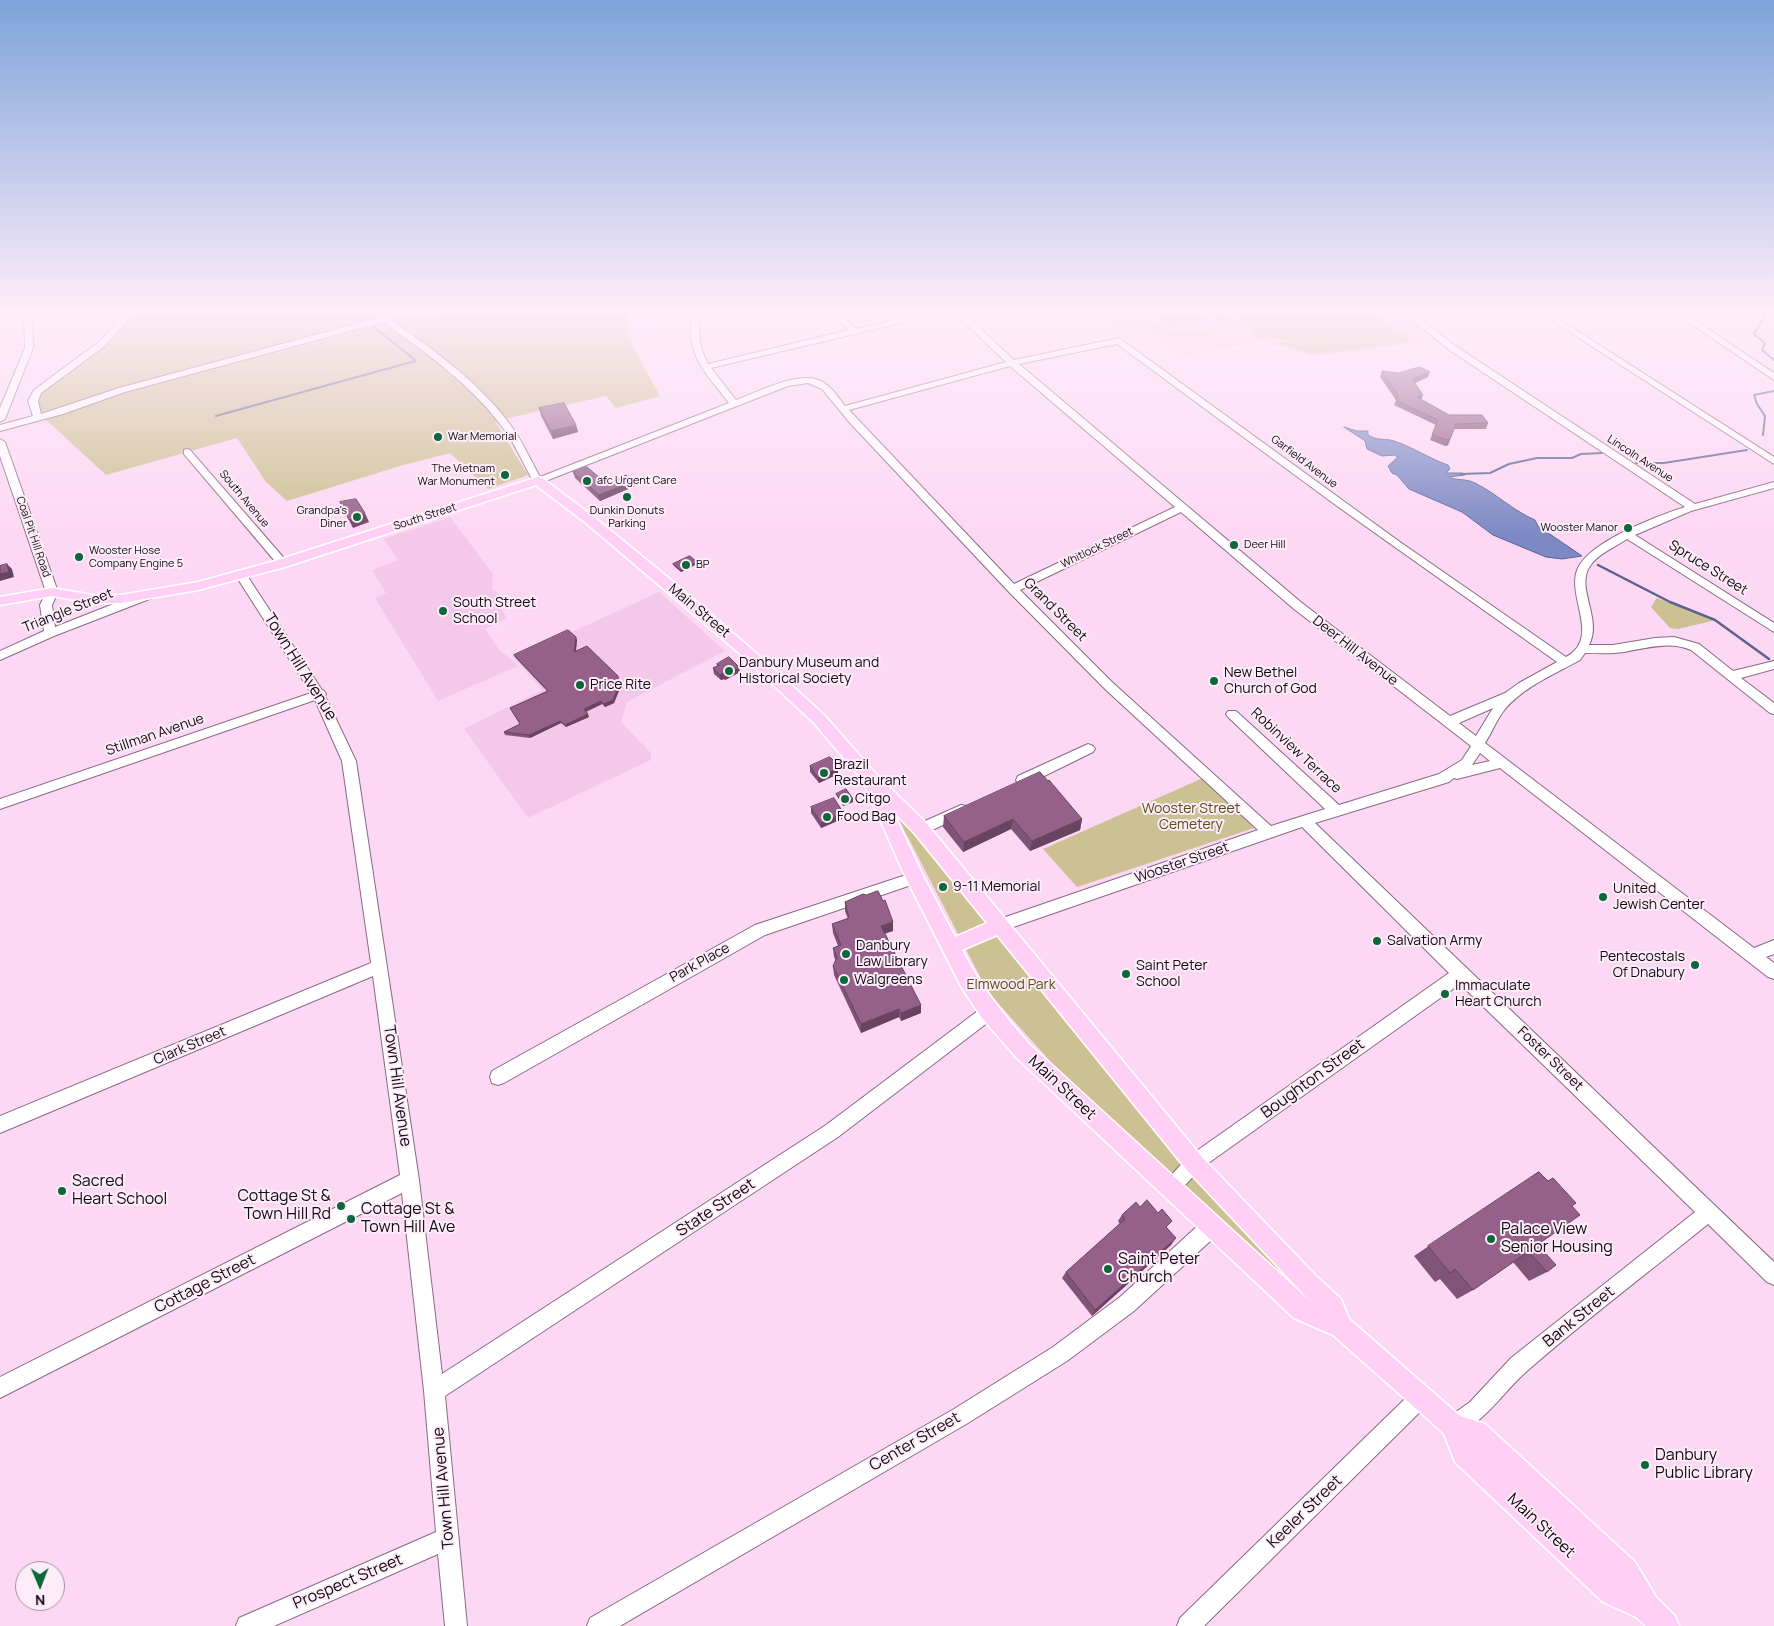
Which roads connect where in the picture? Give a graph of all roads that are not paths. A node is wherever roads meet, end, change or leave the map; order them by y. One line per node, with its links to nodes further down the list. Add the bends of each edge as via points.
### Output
1 (14, 385): 16 (street)
2 (44, 385): 17 (street, via 36,392 33,401)
3 (141, 385): 17 (street)
4 (469, 385): 23 (street, via 505,424)
5 (719, 385): 14 (street)
6 (784, 385): 14 (street, South Street)
7 (821, 385): 13 (street, South Street)
8 (932, 385): 15 (street, Garfield Avenue)
9 (1038, 385): 26 (street, Deer Hill Avenue)
10 (1178, 385): 38 (street, Garfield Avenue, via 1355,516)
11 (1509, 385): 25 (street, Lincoln Avenue)
12 (1656, 385): 21 (street)
13 (832, 396): 15 (street, Grand Street)
14 (734, 404): 23 (street, South Street)
15 (843, 409): 30 (street, Grand Street)
16 (0, 418)
17 (38, 418): 18 (street)
18 (0, 428)
19 (0, 442): 22 (street, Coal Pit Hill Road)
20 (187, 452): 28 (street, South Avenue, via 237,508)
21 (1774, 461)
22 (3, 463): 31 (street, Coal Pit Hill Road)
23 (538, 481): 28 (main road, South Street); 49 (main road, Main Street, via 590,520 743,649 819,720)
24 (1774, 485): 25 (street)
25 (1693, 507): 27 (street)
26 (1181, 508): 30 (street, Whitlock Street); 45 (street, Deer Hill Avenue, via 1298,606)
27 (1626, 534): 34 (street, Spruce Street); 36 (street, via 1585,564 1580,575 1589,627 1588,638)
28 (280, 564): 29 (main road, South Street)
29 (242, 576): 32 (main road, South Street); 41 (street, Town Hill Avenue)
30 (1013, 589): 57 (street, Grand Street, via 1109,686)
31 (52, 592): 32 (main road, South Street, via 92,599); 33 (main road, South Street); 35 (street, Coal Pit Hill Road, via 46,605)
32 (149, 595): 35 (street, Triangle Street)
33 (0, 601)
34 (1774, 628)
35 (50, 633): 37 (street, Triangle Street)
36 (1581, 649): 38 (street); 40 (street, via 1614,649 1668,639 1682,640)
37 (0, 656)
38 (1566, 663): 42 (street)
39 (1774, 665): 40 (street)
40 (1731, 676): 43 (street)
41 (320, 694): 53 (street, Stillman Avenue); 63 (street, Town Hill Avenue, via 349,761)
42 (1510, 696): 45 (street); 46 (street, Wooster Street)
43 (1774, 710)
44 (1232, 714): 54 (street, Robinview Terrace)
45 (1448, 722): 46 (street, Deer Hill Avenue)
46 (1478, 744): 48 (street, Deer Hill Avenue); 50 (street, Wooster Street, via 1467,763)
47 (1088, 749): 51 (street)
48 (1501, 763): 50 (street, Wooster Street); 62 (street, Deer Hill Avenue)
49 (869, 777): 56 (main road, Main Street); 58 (main road, Main Street)
50 (1444, 778): 54 (street, Wooster Street)
51 (1013, 785)
52 (978, 802): 56 (street)
53 (0, 804)
54 (1337, 812): 55 (street, Wooster Street)
55 (1305, 822): 57 (street, Wooster Street); 65 (street, Foster Street)
56 (921, 829): 59 (main road, Main Street)
57 (1269, 832): 59 (street, Wooster Street)
58 (915, 878): 60 (main road, Main Street); 67 (street, Park Place, via 760,930)
59 (999, 926): 60 (main road, Wooster Street); 69 (main road, Main Street)
60 (951, 947): 66 (main road, Main Street)
61 (1774, 947): 62 (street)
62 (1752, 955): 64 (street, Deer Hill Avenue)
63 (380, 966): 68 (street, Clark Street); 70 (street, Town Hill Avenue)
64 (1774, 972)
65 (1461, 974): 69 (street, Boughton Street); 72 (street, Foster Street)
66 (989, 1012): 71 (main road, Main Street, via 1023,1051); 77 (street, State Street, via 832,1130)
67 (498, 1077)
68 (0, 1125)
69 (1194, 1163): 71 (street, Boughton Street); 75 (main road, Main Street, via 1333,1307)
70 (410, 1180): 76 (street, Cottage Street); 77 (street, Town Hill Avenue)
71 (1170, 1189): 73 (main road, Main Street)
72 (1709, 1212): 74 (street, Foster Street); 79 (street, Bank Street, via 1518,1365 1477,1409)
73 (1211, 1226): 75 (main road, Main Street, via 1302,1310); 83 (street, Center Street, via 1127,1304 1060,1354 961,1416)
74 (1774, 1275)
75 (1341, 1327): 78 (main road, Main Street)
76 (0, 1388)
77 (434, 1392): 80 (street, Town Hill Avenue)
78 (1421, 1397): 79 (main road, Main Street); 84 (street, Keeler Street)
79 (1454, 1426): 85 (main road, Main Street, via 1464,1453 1612,1593 1646,1607)
80 (448, 1538): 81 (street, Prospect Street); 82 (street, Town Hill Avenue)
81 (247, 1626)
82 (456, 1626)
83 (598, 1626)
84 (1188, 1626)
85 (1665, 1626)

